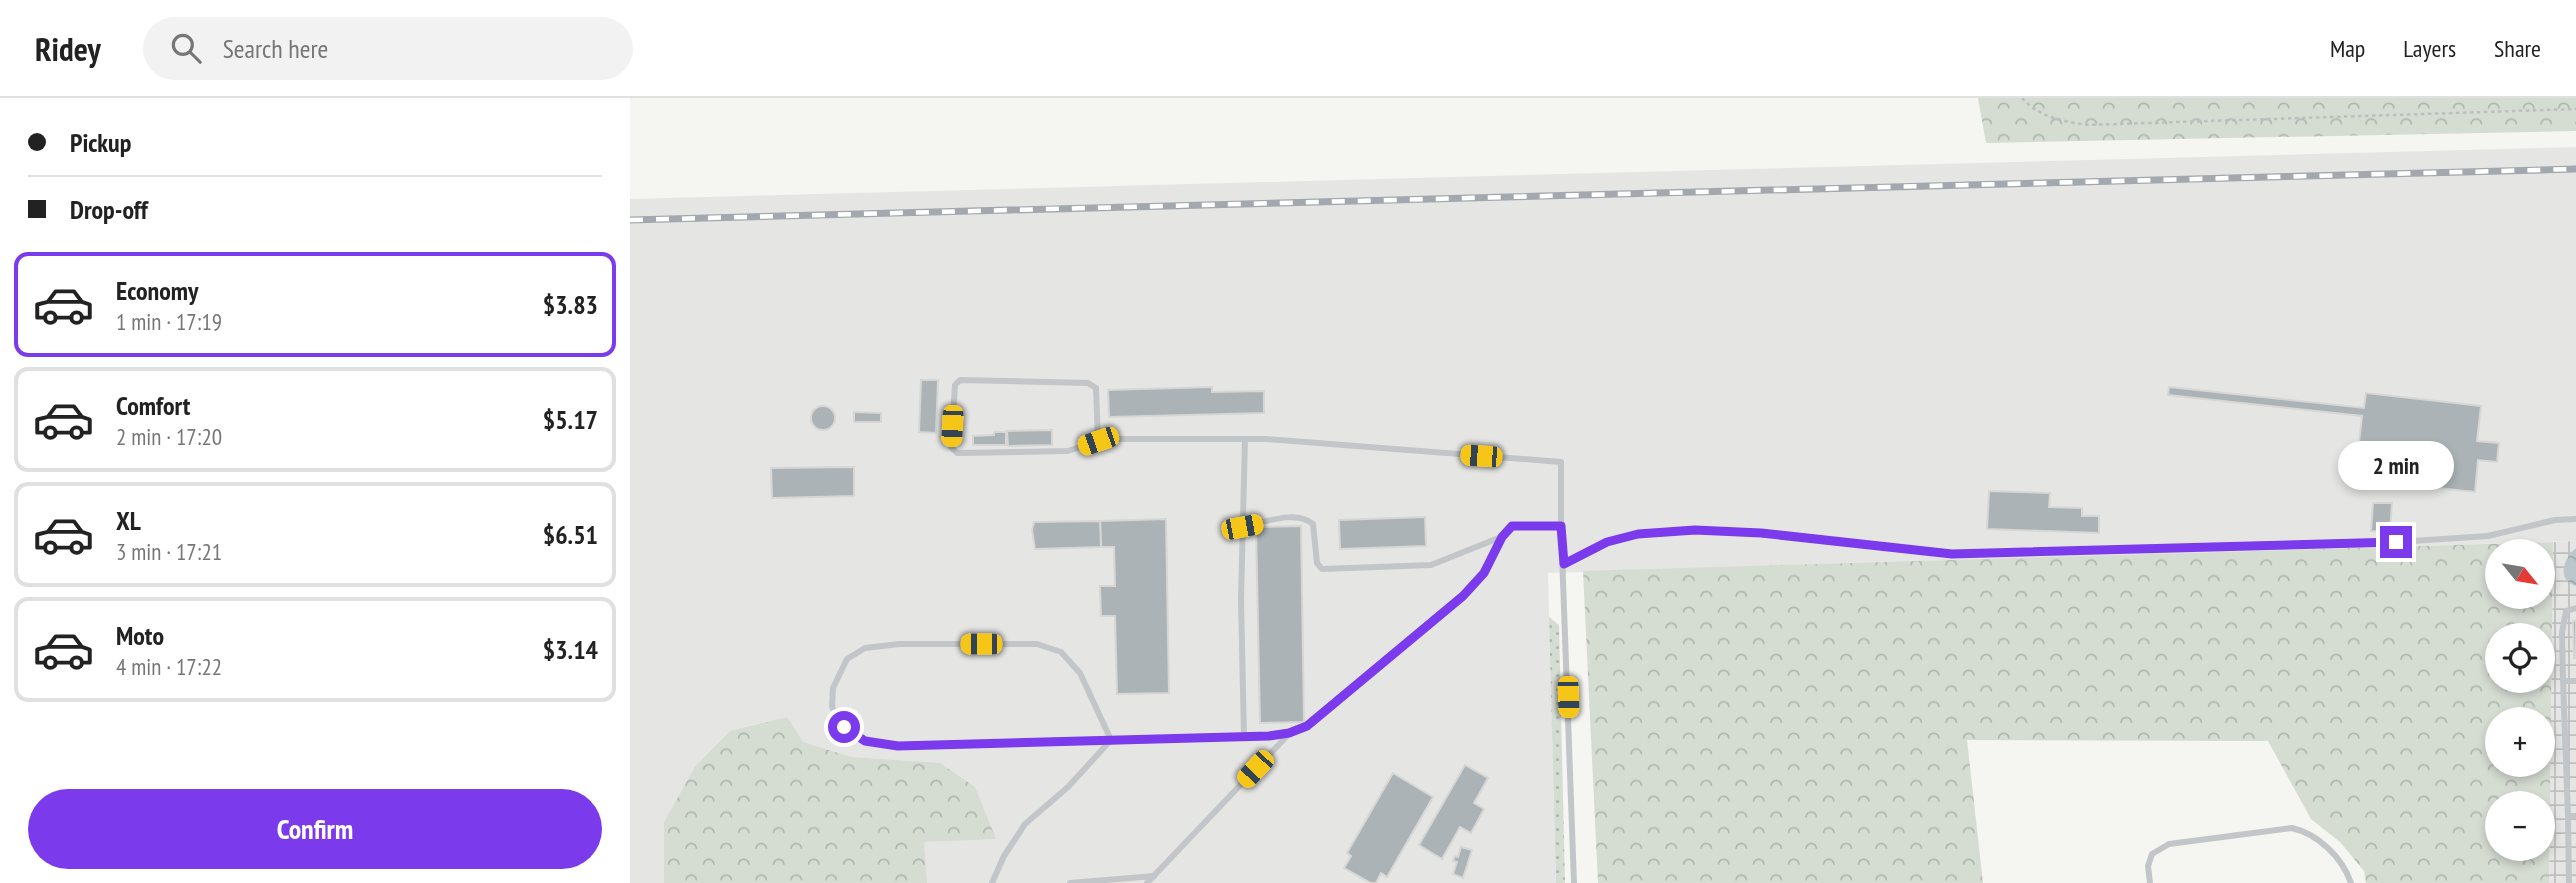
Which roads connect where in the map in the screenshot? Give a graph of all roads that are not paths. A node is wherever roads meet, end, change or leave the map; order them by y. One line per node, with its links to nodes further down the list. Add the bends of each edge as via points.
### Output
1 (1244, 439): 2 (lane); 4 (lane, via 1561,462); 5 (lane)
2 (1098, 441): 2 (lane, via 1068,451 957,453 951,447 955,385 960,380 1088,383 1096,388)
3 (2576, 519): 7 (lane, via 2488,536 2396,542 1952,554 1695,530 1607,542)
4 (1561, 526): 6 (lane, via 1512,526); 7 (lane)
5 (1242, 527): 6 (lane, via 1298,516 1308,519 1322,569 1431,565); 12 (lane)
6 (1502, 537): 11 (lane, via 1484,573 1463,596 1307,726)
7 (1564, 564): 19 (lane)
8 (2576, 608): 9 (lane, via 2566,611 2562,633)
9 (2563, 681): 10 (lane); 14 (lane)
10 (2576, 681)
11 (1289, 733): 12 (lane); 15 (lane)
12 (1244, 737): 13 (lane)
13 (1111, 740): 13 (lane, via 898,746 865,741 844,727 832,707 833,688 847,659 865,648 1037,644 1061,652 1080,673); 16 (lane, via 1068,787 1025,824)
14 (2572, 816): 22 (lane)
15 (1154, 876): 17 (lane); 18 (lane)
16 (992, 883)
17 (1070, 883)
18 (1147, 883)
19 (1574, 883)
20 (2150, 883): 21 (lane, via 2152,855 2169,844 2292,828 2319,841 2341,862)
21 (2351, 883)
22 (2569, 883)

